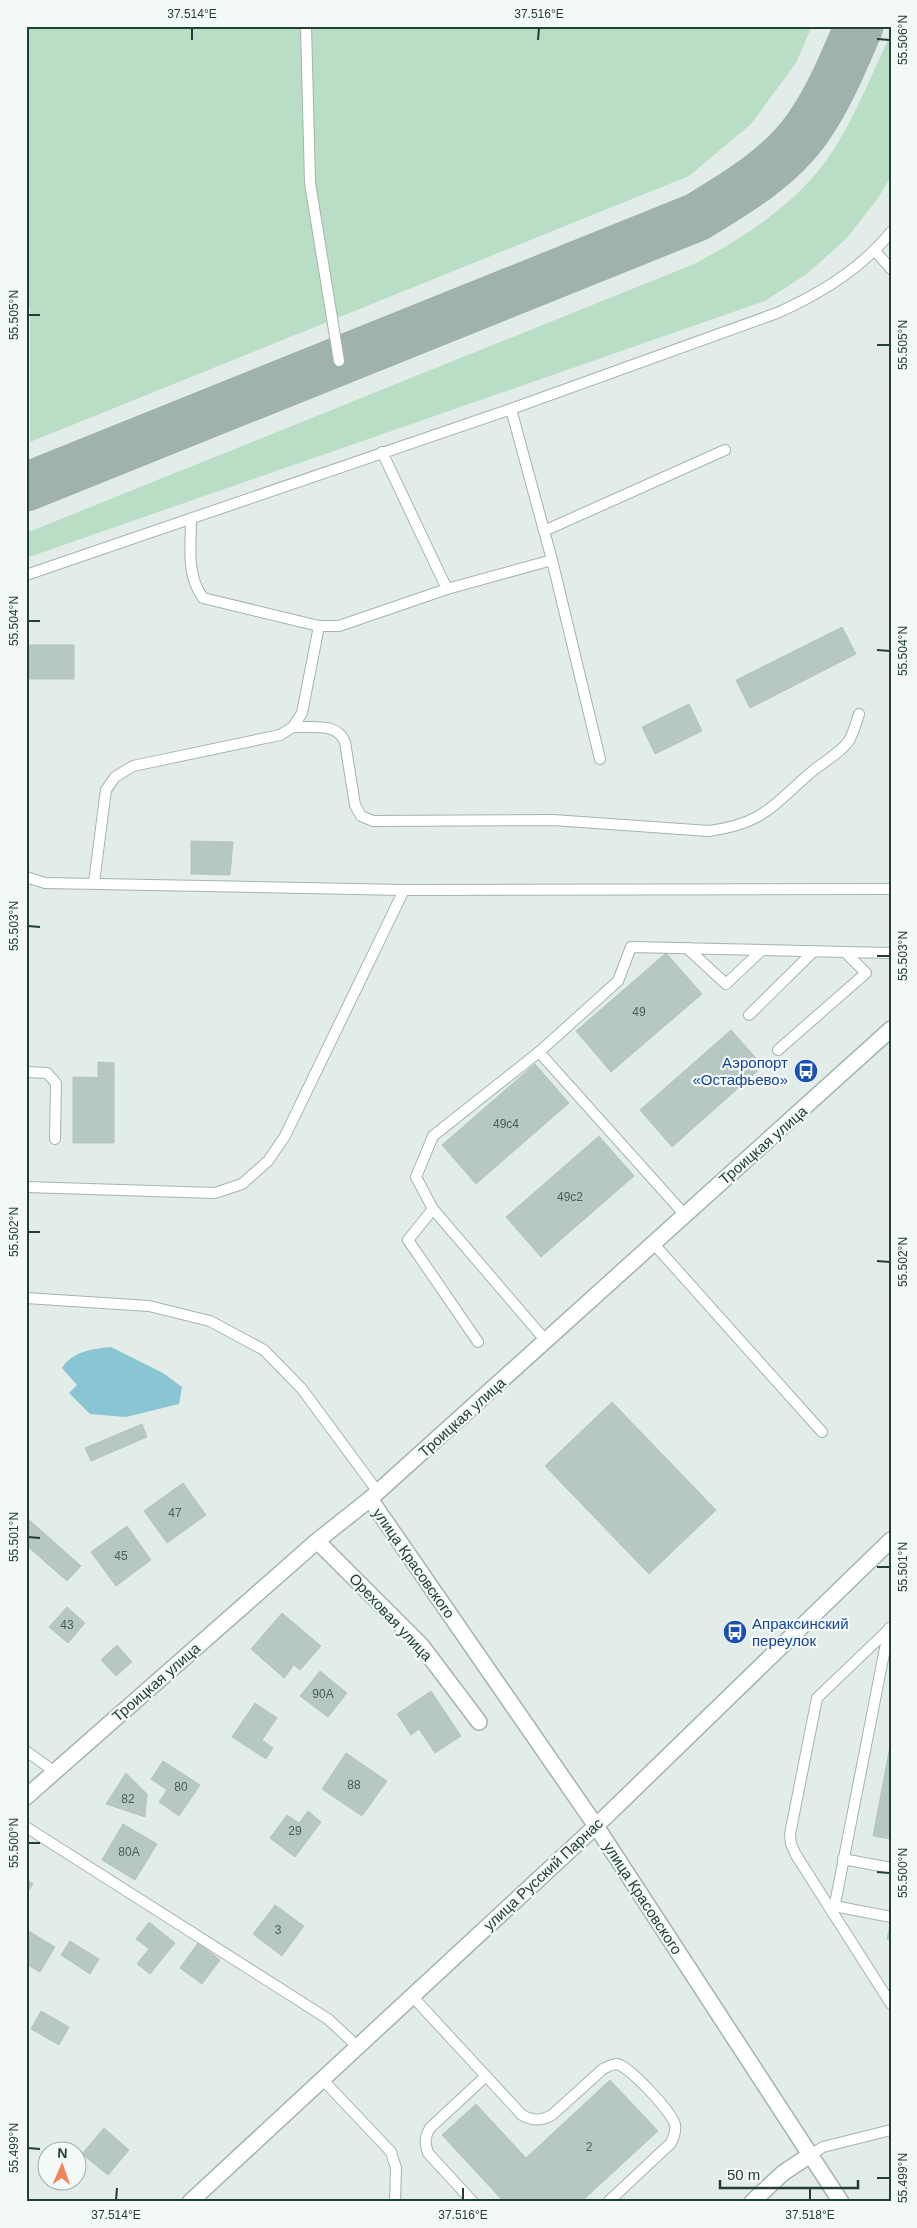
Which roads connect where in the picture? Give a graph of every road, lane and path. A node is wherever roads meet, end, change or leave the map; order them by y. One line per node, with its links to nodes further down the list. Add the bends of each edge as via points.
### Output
1 (306, 26): 5 (lane, via 310,184)
2 (891, 232): 3 (lane)
3 (876, 251): 4 (lane); 6 (lane, via 836,282 784,310)
4 (891, 269)
5 (338, 361)
6 (511, 409): 8 (lane); 10 (lane)
7 (725, 450): 10 (lane)
8 (382, 452): 9 (lane); 13 (lane)
9 (191, 519): 12 (lane); 14 (lane, via 191,573 203,598)
10 (544, 531): 11 (lane)
11 (552, 560): 13 (lane); 17 (lane)
12 (26, 575)
13 (448, 589): 14 (lane, via 339,626)
14 (319, 626): 16 (lane, via 302,713)
15 (859, 714): 16 (lane, via 848,743 772,808 750,821 709,831 553,820 373,820 361,816 355,805 342,733 335,728)
16 (293, 727): 19 (lane, via 280,735 133,766 115,777 106,790)
17 (600, 760)
18 (26, 876): 19 (lane, via 46,883)
19 (94, 882): 21 (lane)
20 (891, 889): 21 (lane)
21 (404, 890): 33 (lane, via 285,1136 268,1161 242,1184 216,1193)
22 (687, 948): 23 (lane); 23 (lane, via 726,984); 30 (lane, via 632,947 618,981)
23 (762, 950): 24 (lane)
24 (814, 952): 25 (lane); 27 (lane)
25 (846, 953): 26 (lane); 29 (lane, via 866,973)
26 (889, 953)
27 (749, 1015)
28 (891, 1029): 35 (street, Троицкая улица)
29 (778, 1050)
30 (539, 1052): 34 (lane, via 433,1136 416,1177); 35 (lane)
31 (26, 1072): 32 (lane, via 48,1073 56,1083)
32 (55, 1139)
33 (26, 1187)
34 (433, 1210): 38 (lane); 39 (lane, via 408,1240)
35 (684, 1215): 36 (street, Троицкая улица)
36 (653, 1243): 38 (street, Троицкая улица); 40 (lane)
37 (26, 1298): 41 (lane, via 149,1306 210,1322 264,1350 302,1390)
38 (546, 1340): 41 (street, Троицкая улица)
39 (478, 1342)
40 (822, 1432)
41 (374, 1496): 43 (street, Троицкая улица); 49 (street, улица Красовского)
42 (891, 1540): 49 (street, улица Русский Парнас)
43 (317, 1541): 45 (street, Ореховая улица, via 421,1645); 47 (street, Троицкая улица)
44 (889, 1628): 51 (lane); 53 (lane, via 820,1694 812,1718 790,1840 796,1855)
45 (479, 1722)
46 (26, 1751): 47 (lane)
47 (55, 1772): 48 (street, Троицкая улица)
48 (26, 1797)
49 (596, 1826): 55 (street, улица Русский Парнас); 61 (street, улица Красовского)
50 (26, 1827): 57 (lane, via 328,2020)
51 (844, 1859): 52 (lane); 53 (lane)
52 (891, 1868)
53 (834, 1910): 54 (lane); 56 (lane)
54 (891, 1917)
55 (412, 1996): 57 (street, улица Русский Парнас); 58 (lane)
56 (891, 2004)
57 (357, 2046): 59 (street, улица Русский Парнас)
58 (486, 2076): 64 (lane, via 425,2136 428,2153); 65 (lane, via 522,2115 544,2120 602,2069 617,2064 628,2070 672,2117 675,2133 671,2143)
59 (322, 2078): 62 (street, улица Русский Парнас); 63 (lane, via 391,2152 396,2168)
60 (891, 2130): 61 (lane, via 823,2147)
61 (810, 2155): 66 (street, via 783,2173); 67 (street, улица Красовского)
62 (190, 2202)
63 (395, 2202)
64 (473, 2202)
65 (608, 2202)
66 (752, 2202)
67 (841, 2202)

